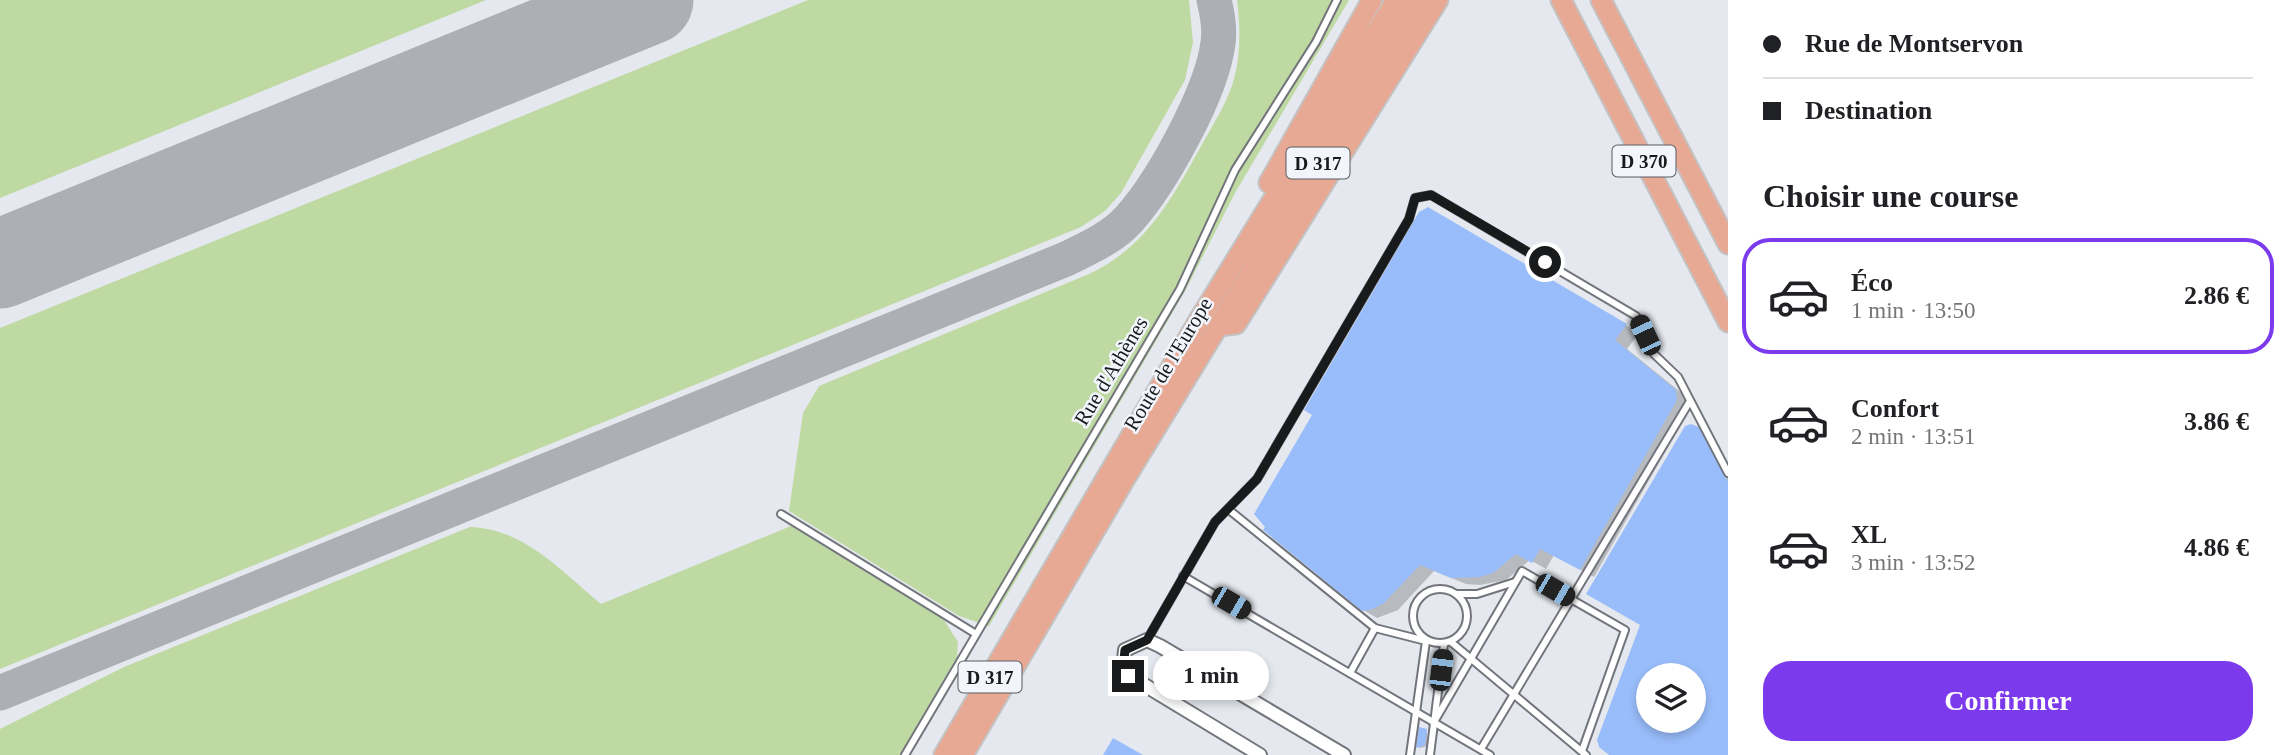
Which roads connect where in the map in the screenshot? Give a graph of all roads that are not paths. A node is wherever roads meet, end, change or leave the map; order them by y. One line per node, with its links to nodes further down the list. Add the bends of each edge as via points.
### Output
1 (1337, 0): 25 (lane, Rue d'Athènes, via 1316,42 1235,170 1180,289)
2 (1372, 0): 13 (main road, via 1200,305)
3 (1396, 0): 13 (main road, Route de l'Europe / D 317)
4 (1417, 0): 15 (main road, Route de l'Europe / D 317)
5 (1438, 0): 10 (main road)
6 (1448, 0): 10 (main road)
7 (1551, 0): 11 (main road)
8 (1561, 0): 11 (main road, D 370)
9 (1601, 0): 12 (main road, D 370)
10 (1402, 58): 15 (main road, via 1236,324)
11 (1634, 141): 14 (main road, D 370)
12 (1728, 244)
13 (1199, 320): 37 (main road, Route de l'Europe / D 317)
14 (1728, 322)
15 (1218, 326): 38 (main road, Route de l'Europe / D 317)
16 (1690, 401): 17 (lane); 18 (lane, via 1678,377 1654,354 1636,316 1431,195 1415,198 1409,219 1257,479); 23 (lane)
17 (1728, 473)
18 (1228, 509): 20 (lane, via 1215,522); 24 (lane)
19 (781, 514): 25 (lane)
20 (1183, 576): 26 (lane); 30 (lane)
21 (1516, 581): 22 (lane, via 1477,594); 23 (lane, via 1522,571); 29 (lane)
22 (1456, 594): 27 (lane, via 1430,591 1416,602 1415,628); 28 (lane, via 1467,618 1460,635)
23 (1571, 599): 31 (lane); 35 (lane, via 1625,630)
24 (1375, 628): 27 (lane); 30 (lane)
25 (976, 635): 36 (lane, Rue d'Athènes)
26 (1147, 640): 39 (street, via 1125,650 1128,676); 40 (street)
27 (1426, 641): 28 (lane); 32 (lane)
28 (1447, 643): 29 (lane); 33 (lane)
29 (1471, 659): 31 (lane); 33 (lane)
30 (1350, 673): 32 (lane)
31 (1514, 694): 34 (lane); 35 (lane)
32 (1416, 710): 33 (lane); 41 (lane)
33 (1434, 722): 34 (lane); 42 (lane)
34 (1481, 749): 43 (lane)
35 (1584, 753)
36 (905, 755)
37 (944, 755)
38 (963, 755)
39 (1260, 755)
40 (1344, 755)
41 (1410, 755)
42 (1430, 755)
43 (1490, 755)

